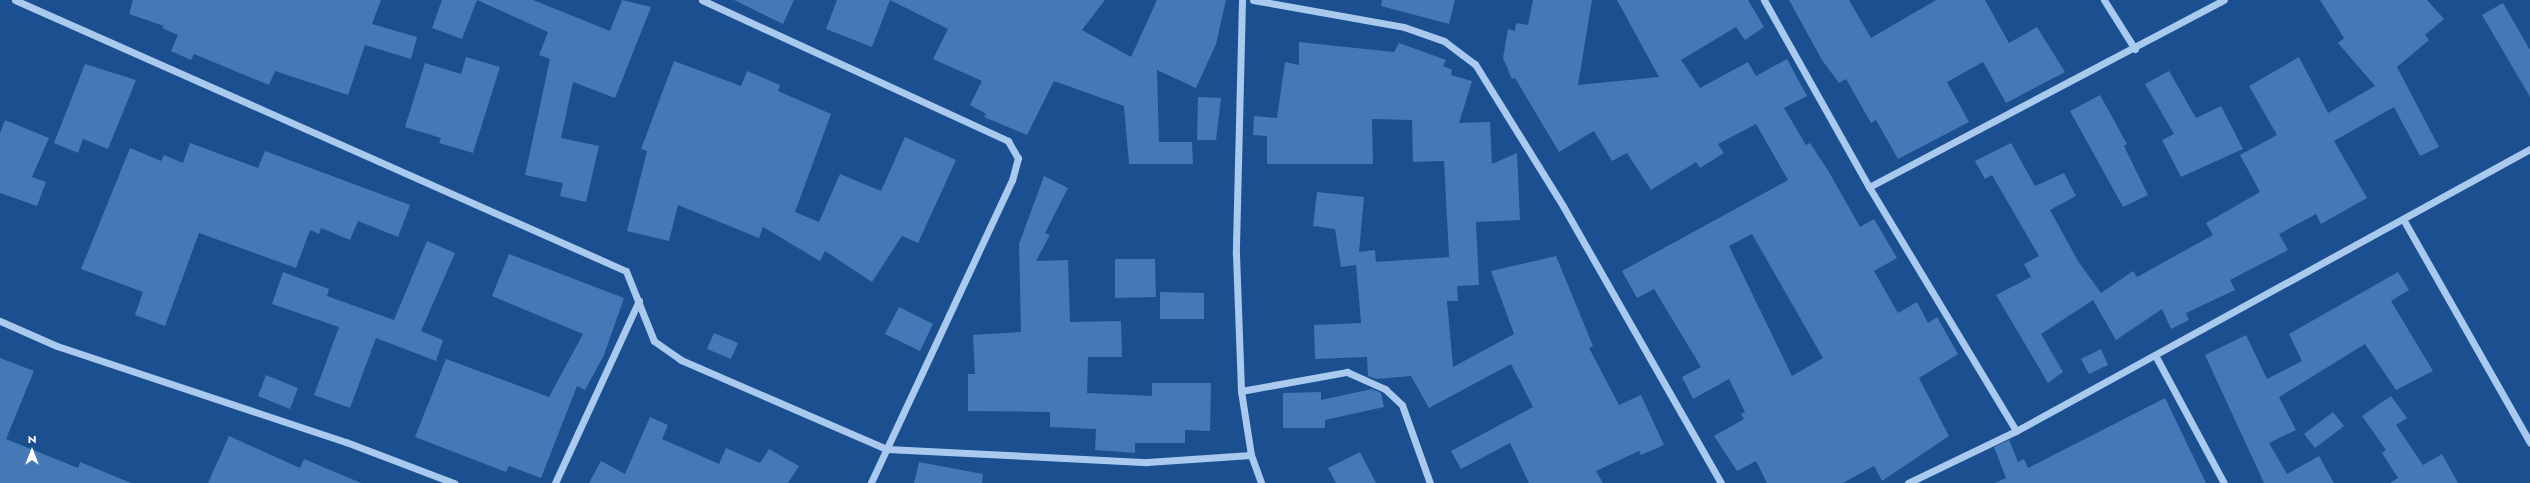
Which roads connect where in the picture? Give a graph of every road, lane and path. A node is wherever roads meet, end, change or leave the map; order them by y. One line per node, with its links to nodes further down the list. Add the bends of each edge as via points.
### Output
1 (15, 0): 12 (street, via 626,271)
2 (702, 0): 18 (street, via 1008,141 1018,158 1012,180)
3 (1242, 0): 15 (street, via 1236,254)
4 (1253, 0): 25 (street, via 1404,27 1444,41 1475,64 1563,206)
5 (1764, 0): 10 (street)
6 (2104, 0): 8 (street)
7 (2224, 0): 8 (street)
8 (2135, 49): 10 (street)
9 (2530, 149): 11 (street)
10 (1868, 187): 16 (street)
11 (2403, 219): 14 (street); 17 (street)
12 (640, 300): 18 (street, via 654,341 681,360); 21 (street)
13 (0, 321): 20 (street, via 58,346 346,442)
14 (2155, 354): 16 (street); 27 (street)
15 (1241, 391): 19 (street); 24 (street, via 1347,372 1385,389 1402,405)
16 (2016, 430): 26 (street)
17 (2530, 444)
18 (887, 449): 19 (street, via 1147,462); 22 (street)
19 (1251, 455): 23 (street)
20 (454, 483)
21 (555, 483)
22 (870, 483)
23 (1261, 483)
24 (1430, 483)
25 (1722, 483)
26 (1908, 483)
27 (2224, 483)

